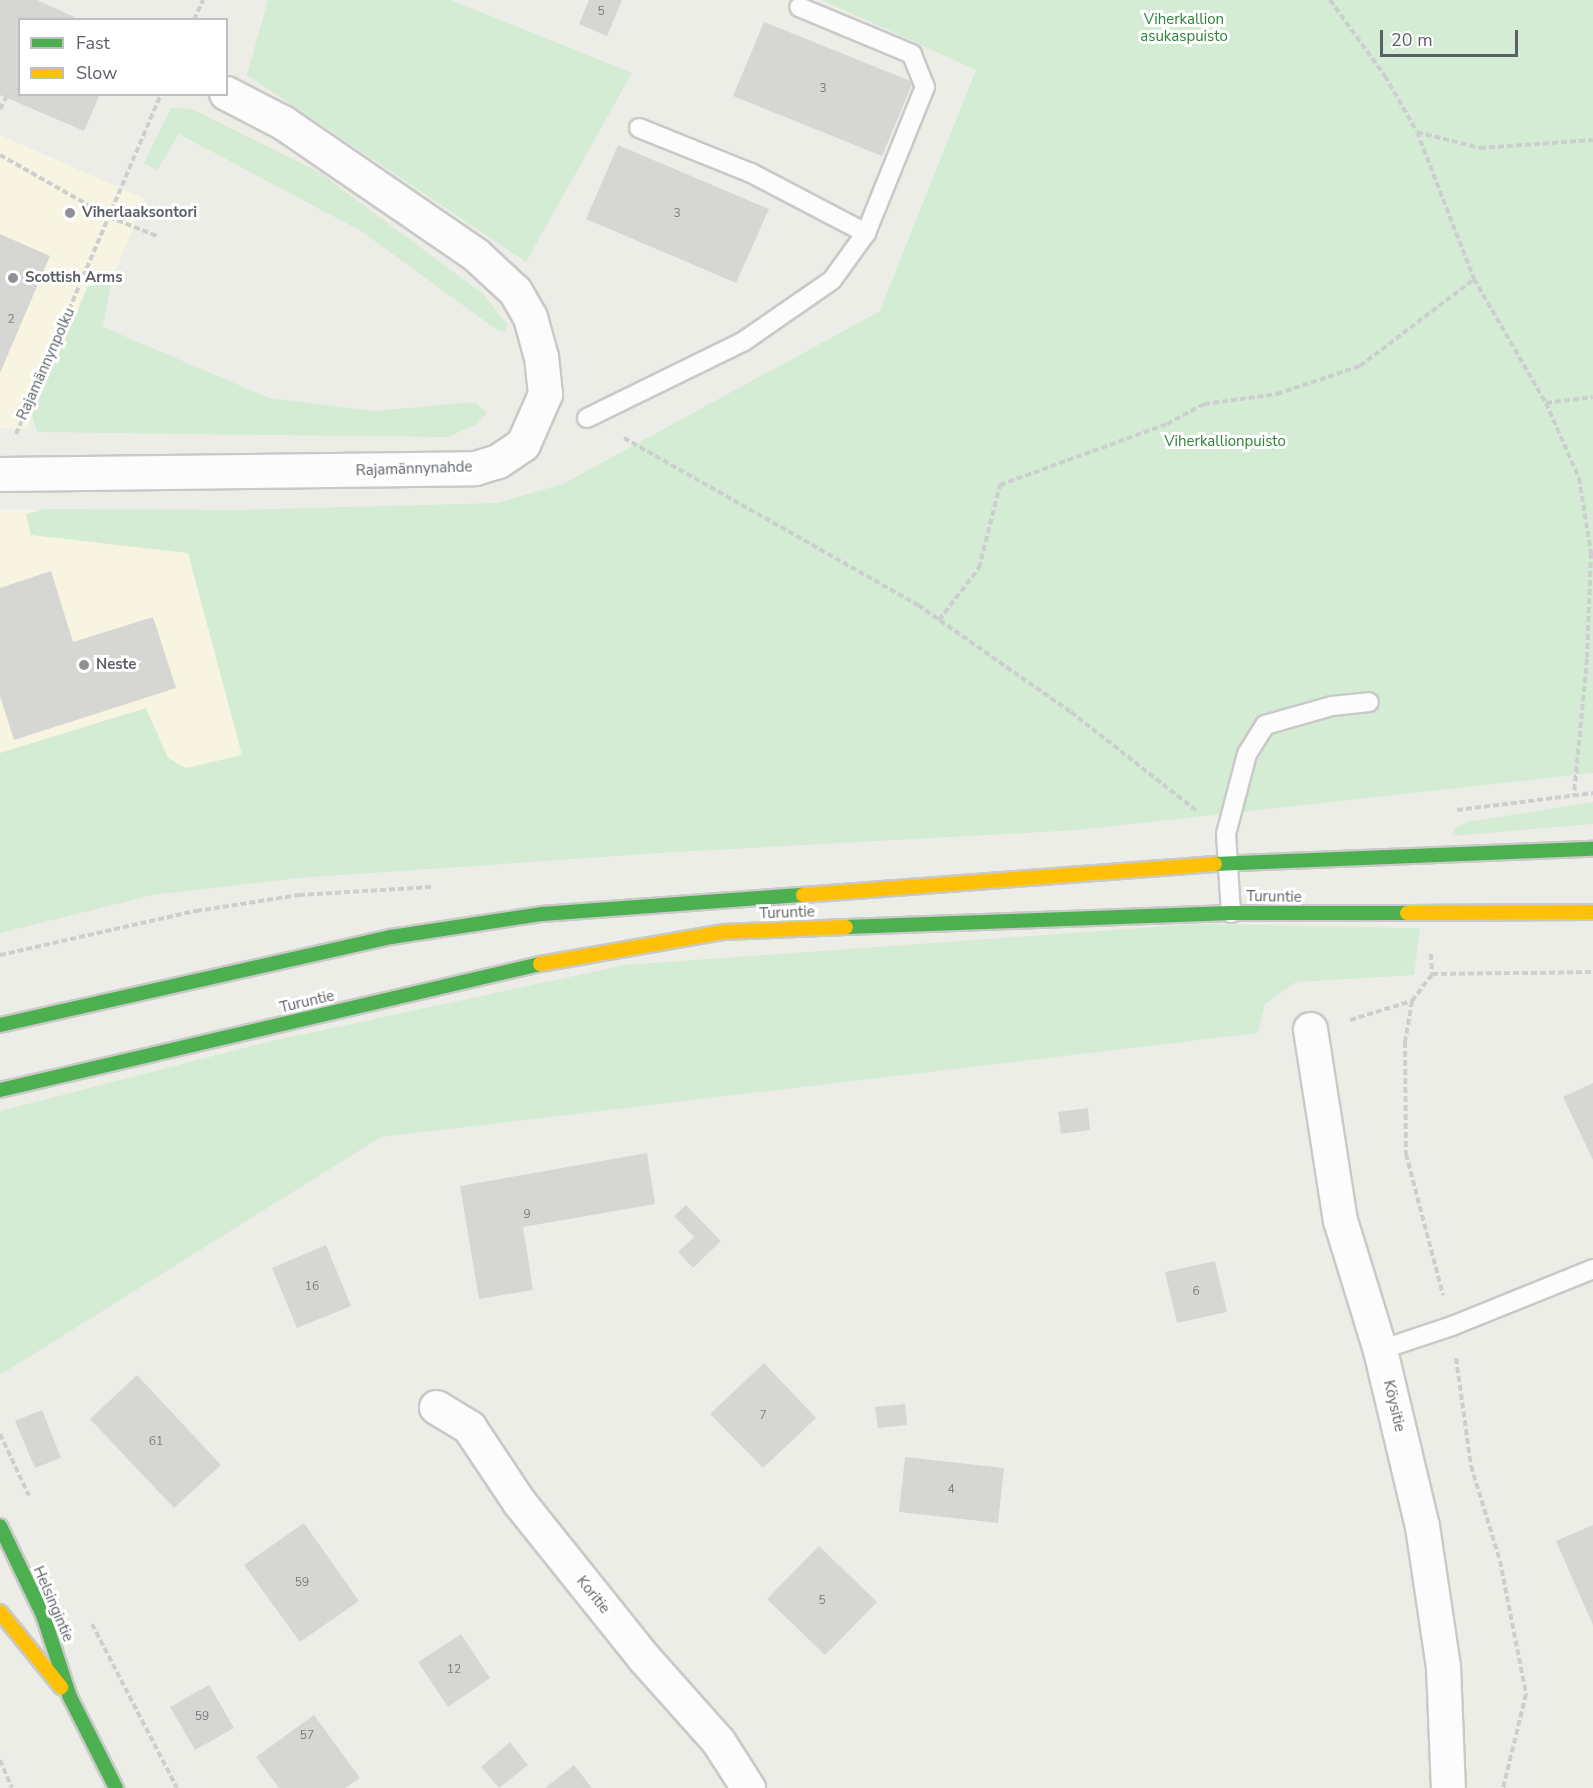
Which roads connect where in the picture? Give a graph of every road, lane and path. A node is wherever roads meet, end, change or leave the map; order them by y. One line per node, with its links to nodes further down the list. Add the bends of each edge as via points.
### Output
1 (203, 0): 4 (path)
2 (1330, 0): 10 (path, via 1385,76)
3 (799, 8): 14 (lane, via 912,54 925,87)
4 (195, 18)
5 (228, 94): 21 (street, Rajamännynahde, via 282,122 476,254 515,291 530,317 541,357 545,394 523,444 498,461 476,468)
6 (160, 96): 13 (path, Rajamännynpolku)
7 (6, 97): 8 (path)
8 (0, 109)
9 (639, 128): 14 (lane, via 751,172)
10 (1417, 132): 11 (path, via 1480,148); 16 (path)
11 (1593, 140)
12 (0, 154): 13 (path)
13 (109, 217): 15 (path); 20 (path, Rajamännynpolku)
14 (866, 233): 19 (lane, via 832,280 744,341)
15 (157, 236)
16 (1474, 279): 18 (path); 23 (path, via 1360,366 1277,394 1204,404 1167,424 1000,485 979,568)
17 (1593, 397): 18 (path)
18 (1546, 403): 22 (path, via 1579,478)
19 (587, 418): 23 (path)
20 (13, 441)
21 (0, 474)
22 (1592, 555): 25 (path)
23 (939, 620): 26 (path, via 1071,712)
24 (1369, 702): 26 (lane, via 1332,706 1266,725 1247,754)
25 (1574, 795)
26 (1226, 834): 28 (lane)
27 (1593, 849): 28 (main road, Turuntie)
28 (1228, 863): 30 (lane); 33 (main road, Turuntie, via 542,914 391,937)
29 (1593, 912): 30 (main road, Turuntie)
30 (1230, 913): 35 (main road, Turuntie, via 724,932 573,956)
31 (1593, 972): 32 (path, via 1432,974)
32 (1412, 1001): 34 (path); 37 (path, via 1405,1042 1406,1155)
33 (0, 1025)
34 (1310, 1029): 38 (street, Köysitie, via 1340,1220)
35 (0, 1090)
36 (1593, 1269): 37 (lane)
37 (1452, 1326): 38 (lane); 48 (path, via 1471,1466 1500,1561 1526,1694)
38 (1380, 1350): 47 (street, Köysitie, via 1424,1538 1443,1666)
39 (436, 1407): 46 (street, Koritie, via 469,1427 519,1502 644,1658 718,1741)
40 (0, 1528): 42 (main road, Helsingintie, via 43,1615)
41 (0, 1612): 42 (main road, Helsingintie, via 10,1629)
42 (70, 1697): 45 (main road, Helsingintie)
43 (0, 1760): 44 (path)
44 (12, 1788)
45 (116, 1788)
46 (748, 1788)
47 (1448, 1788)
48 (1503, 1788)

